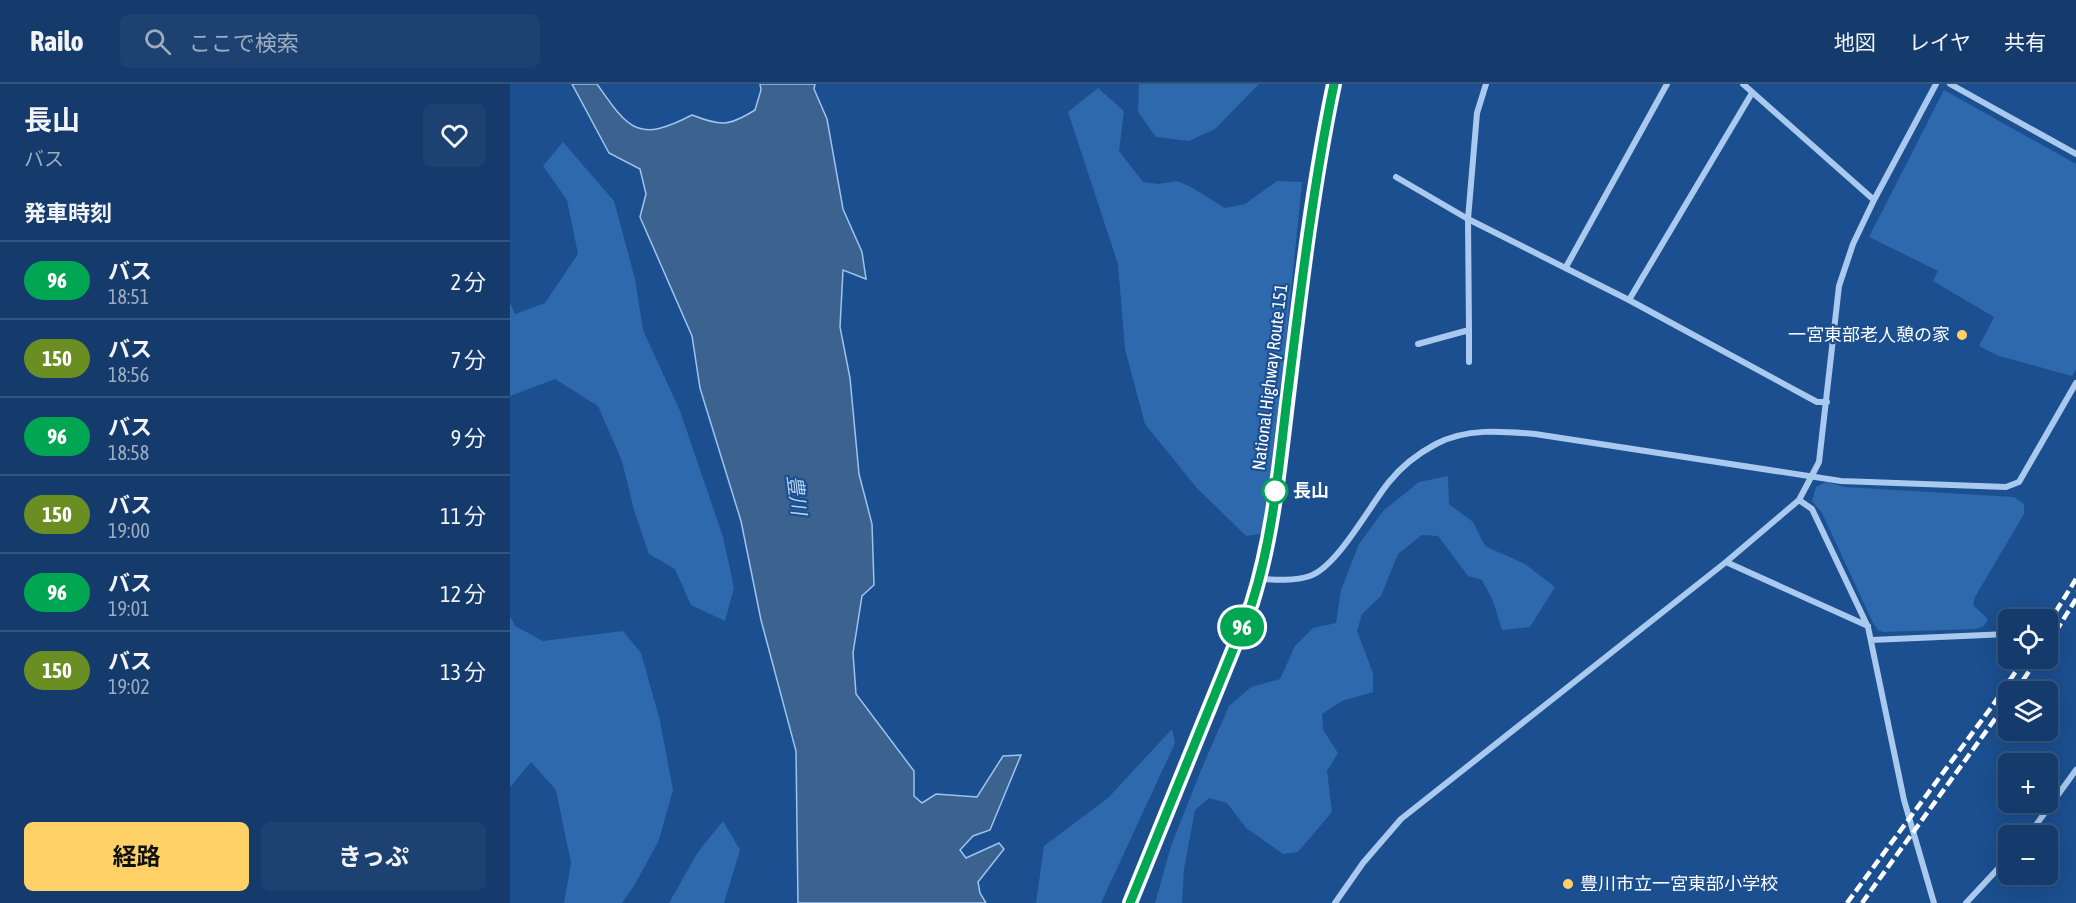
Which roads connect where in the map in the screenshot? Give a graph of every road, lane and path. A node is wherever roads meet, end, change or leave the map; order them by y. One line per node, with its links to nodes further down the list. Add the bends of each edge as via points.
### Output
1 (1334, 84): 22 (highway, National Highway Route 151, via 1309,222 1266,555)
2 (1486, 84): 11 (street, via 1477,112)
3 (1667, 84): 12 (street)
4 (1743, 84): 7 (street)
5 (1936, 84): 10 (street)
6 (1950, 84): 8 (street)
7 (1752, 93): 10 (street); 13 (street)
8 (2076, 154)
9 (1396, 177): 11 (street)
10 (1874, 200): 18 (street, via 1839,286)
11 (1468, 219): 12 (street); 14 (street)
12 (1566, 267): 13 (street)
13 (1629, 300): 18 (street, via 1817,402)
14 (1469, 330): 15 (street); 16 (street)
15 (1418, 344)
16 (1469, 362)
17 (2076, 383): 19 (street, via 2019,482 2006,487 1841,481)
18 (1827, 402): 19 (street, via 1819,462)
19 (1813, 476): 20 (street); 22 (street, via 1535,434 1495,431 1460,435 1436,444 1391,479 1323,568 1299,578)
20 (1799, 500): 21 (street); 23 (street, via 1812,509)
21 (1726, 562): 23 (street); 30 (street, via 1401,819)
22 (1259, 578): 29 (highway, National Highway Route 151)
23 (1868, 627): 25 (street)
24 (1998, 634): 25 (street)
25 (1871, 640): 31 (street, via 1904,800)
26 (2076, 770): 27 (street)
27 (2036, 825)
28 (1998, 869): 32 (street)
29 (1130, 903)
30 (1335, 903)
31 (1934, 903)
32 (1966, 903)

